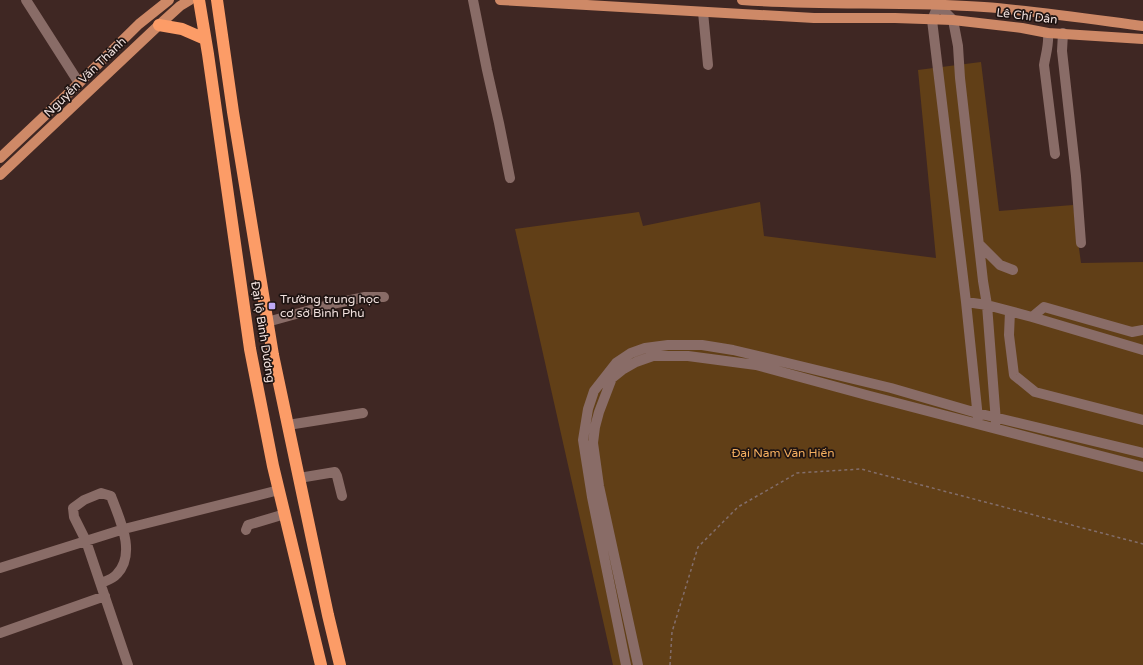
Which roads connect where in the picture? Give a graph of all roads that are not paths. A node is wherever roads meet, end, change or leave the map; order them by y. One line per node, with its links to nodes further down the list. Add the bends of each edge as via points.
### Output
1 (26, 0): 21 (street)
2 (169, 0): 21 (main road, Nguyễn Văn Thành, via 139,24)
3 (190, 0): 14 (main road, Nguyễn Văn Thành)
4 (199, 0): 18 (highway, Đại lộ Bình Dương)
5 (217, 0): 29 (highway, Đại lộ Bình Dương)
6 (473, 0): 25 (street)
7 (500, 0): 11 (main road, Lê Chí Dân)
8 (742, 0): 9 (main road, Lê Chí Dân)
9 (787, 2): 10 (main road, Lê Chí Dân)
10 (938, 2): 12 (street); 13 (street); 15 (main road, Lê Chí Dân)
11 (703, 12): 12 (main road, Lê Chí Dân, via 814,18); 20 (street)
12 (932, 20): 13 (main road, Lê Chí Dân); 32 (street)
13 (953, 20): 16 (main road, Lê Chí Dân); 27 (street)
14 (159, 25): 18 (highway, via 182,29); 24 (main road, Nguyễn Văn Thành)
15 (1143, 26)
16 (1048, 33): 17 (main road, Lê Chí Dân); 22 (street, via 1049,46 1044,65)
17 (1063, 34): 19 (main road, Lê Chí Dân); 26 (street, via 1063,58)
18 (205, 39): 30 (highway, Đại lộ Bình Dương)
19 (1143, 39)
20 (708, 65)
21 (79, 83): 23 (main road, Nguyễn Văn Thành)
22 (1055, 154)
23 (0, 158)
24 (0, 175)
25 (510, 178)
26 (1081, 242)
27 (980, 245): 28 (street, via 1000,265); 33 (street)
28 (1013, 270)
29 (260, 277): 30 (highway); 36 (highway, Đại lộ Bình Dương)
30 (240, 280): 49 (highway, Đại lộ Bình Dương, via 250,349)
31 (384, 297): 36 (street, via 365,297 332,304)
32 (966, 302): 33 (street); 40 (street)
33 (987, 305): 34 (street); 41 (street)
34 (1010, 311): 35 (street); 42 (street, via 1009,335 1014,375 1026,386 1035,392)
35 (1032, 317): 37 (street, via 1044,307 1132,332); 38 (street)
36 (267, 322): 43 (highway, Đại lộ Bình Dương)
37 (1143, 330)
38 (1143, 350)
39 (363, 413): 43 (street)
40 (977, 413): 41 (street); 44 (street); 62 (street, via 890,388 733,350 702,345 645,348 616,363 594,391 583,440)
41 (996, 417): 45 (street); 46 (street)
42 (1143, 420)
43 (288, 425): 48 (highway, Đại lộ Bình Dương)
44 (978, 425): 45 (street); 63 (street, via 756,365 688,356 654,356 622,370 612,378 595,427 593,443 599,486)
45 (997, 430): 47 (street)
46 (1143, 454)
47 (1143, 467)
48 (299, 478): 50 (street, via 335,472); 61 (highway, Đại lộ Bình Dương)
49 (279, 490): 51 (highway, Đại lộ Bình Dương); 52 (street)
50 (342, 496)
51 (285, 514): 53 (street, via 248,525); 60 (highway, Đại lộ Bình Dương)
52 (124, 529): 54 (street); 54 (street, via 111,496 101,493 73,508 74,517); 56 (street, via 126,551 123,563 117,574)
53 (246, 530)
54 (86, 541): 55 (street); 56 (street)
55 (0, 568)
56 (101, 583): 57 (street)
57 (105, 596): 58 (street); 59 (street)
58 (0, 633)
59 (128, 665)
60 (321, 665)
61 (340, 665)
62 (626, 665)
63 (638, 665)

